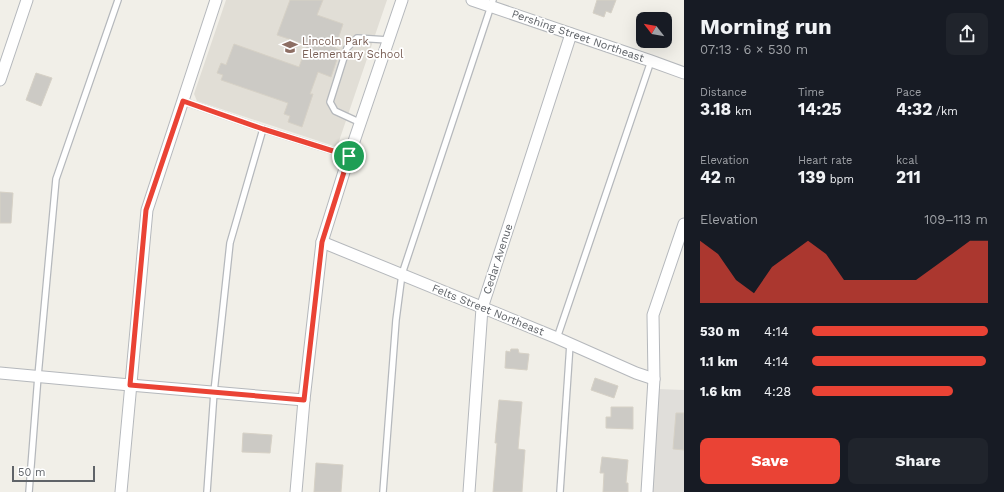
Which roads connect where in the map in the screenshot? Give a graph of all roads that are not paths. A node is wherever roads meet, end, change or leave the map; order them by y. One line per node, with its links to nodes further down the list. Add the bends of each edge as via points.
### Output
1 (27, 0): 11 (street)
2 (118, 0): 23 (lane, via 56,179)
3 (216, 0): 12 (street)
4 (402, 0): 8 (street)
5 (472, 0): 6 (street, Pershing Street Northeast)
6 (492, 3): 7 (street, Pershing Street Northeast); 18 (lane)
7 (572, 34): 9 (street, Pershing Street Northeast); 19 (street, Cedar Avenue)
8 (388, 40): 13 (street); 13 (lane, via 357,38 347,48 330,102 335,111)
9 (651, 60): 10 (street, Pershing Street Northeast); 20 (lane)
10 (684, 73)
11 (0, 80)
12 (183, 101): 14 (lane); 25 (street, via 146,210)
13 (360, 123): 15 (street)
14 (263, 129): 15 (lane); 26 (lane, via 230,243)
15 (349, 156): 17 (street)
16 (684, 224): 24 (street, via 653,315)
17 (322, 242): 18 (street, Felts Street Northeast); 27 (street)
18 (402, 274): 19 (street, Felts Street Northeast); 32 (lane)
19 (482, 308): 20 (street, Felts Street Northeast); 33 (street, Cedar Avenue)
20 (557, 338): 21 (street, Felts Street Northeast)
21 (570, 344): 24 (street, Felts Street Northeast, via 636,374); 34 (lane)
22 (0, 373): 23 (street)
23 (38, 376): 25 (street); 28 (lane)
24 (654, 379): 35 (street)
25 (130, 385): 26 (street); 29 (street)
26 (214, 392): 27 (street); 30 (lane)
27 (304, 400): 31 (street)
28 (29, 492)
29 (121, 492)
30 (207, 492)
31 (296, 492)
32 (383, 492)
33 (469, 492)
34 (560, 492)
35 (647, 492)

